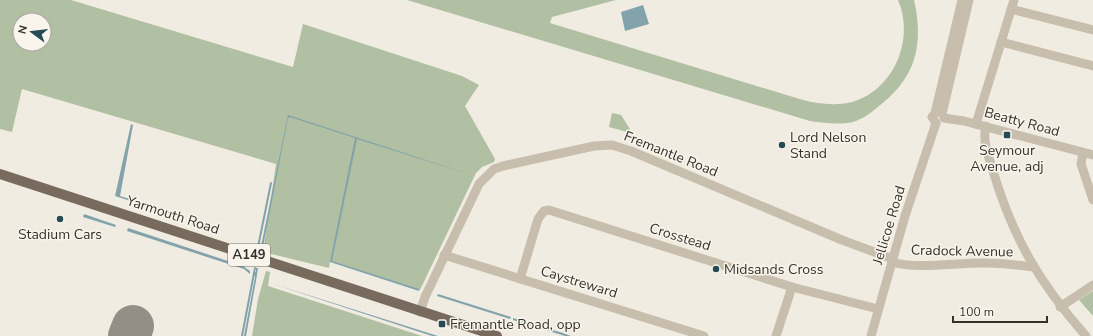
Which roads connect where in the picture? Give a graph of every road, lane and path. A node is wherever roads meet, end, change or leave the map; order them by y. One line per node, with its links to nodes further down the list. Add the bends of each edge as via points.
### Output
1 (962, 0): 7 (street, Jellicoe Road)
2 (969, 0): 7 (street, Jellicoe Road)
3 (1012, 4): 4 (street); 5 (street)
4 (1093, 30)
5 (1001, 42): 6 (street); 8 (street)
6 (1093, 66)
7 (939, 117): 8 (street, Beatty Road); 15 (street, Jellicoe Road)
8 (976, 124): 9 (street, Beatty Road)
9 (986, 126): 10 (street, Beatty Road); 16 (street, via 987,152 1001,200)
10 (1082, 153): 11 (street, Beatty Road); 13 (street, via 1081,164)
11 (1093, 156)
12 (0, 174): 22 (main road, Yarmouth Road / A149)
13 (1093, 200)
14 (444, 255): 15 (street, Fremantle Road, via 479,184 494,169 563,152 606,145 631,151); 17 (street, Caystreward); 22 (street, Fremantle Road)
15 (892, 260): 16 (street, Cradock Avenue, via 898,264 987,262); 21 (street, Jellicoe Road)
16 (1033, 266): 20 (street)
17 (520, 279): 19 (street, Crosstead, via 538,219 544,211 549,210); 24 (street, Caystreward)
18 (1093, 285): 20 (street)
19 (792, 287): 21 (street, Crosstead); 25 (street)
20 (1060, 307): 27 (street)
21 (878, 309): 26 (street, Jellicoe Road)
22 (420, 312): 23 (main road, Yarmouth Road / A149)
23 (497, 336)
24 (704, 336)
25 (776, 336)
26 (870, 336)
27 (1086, 336)

